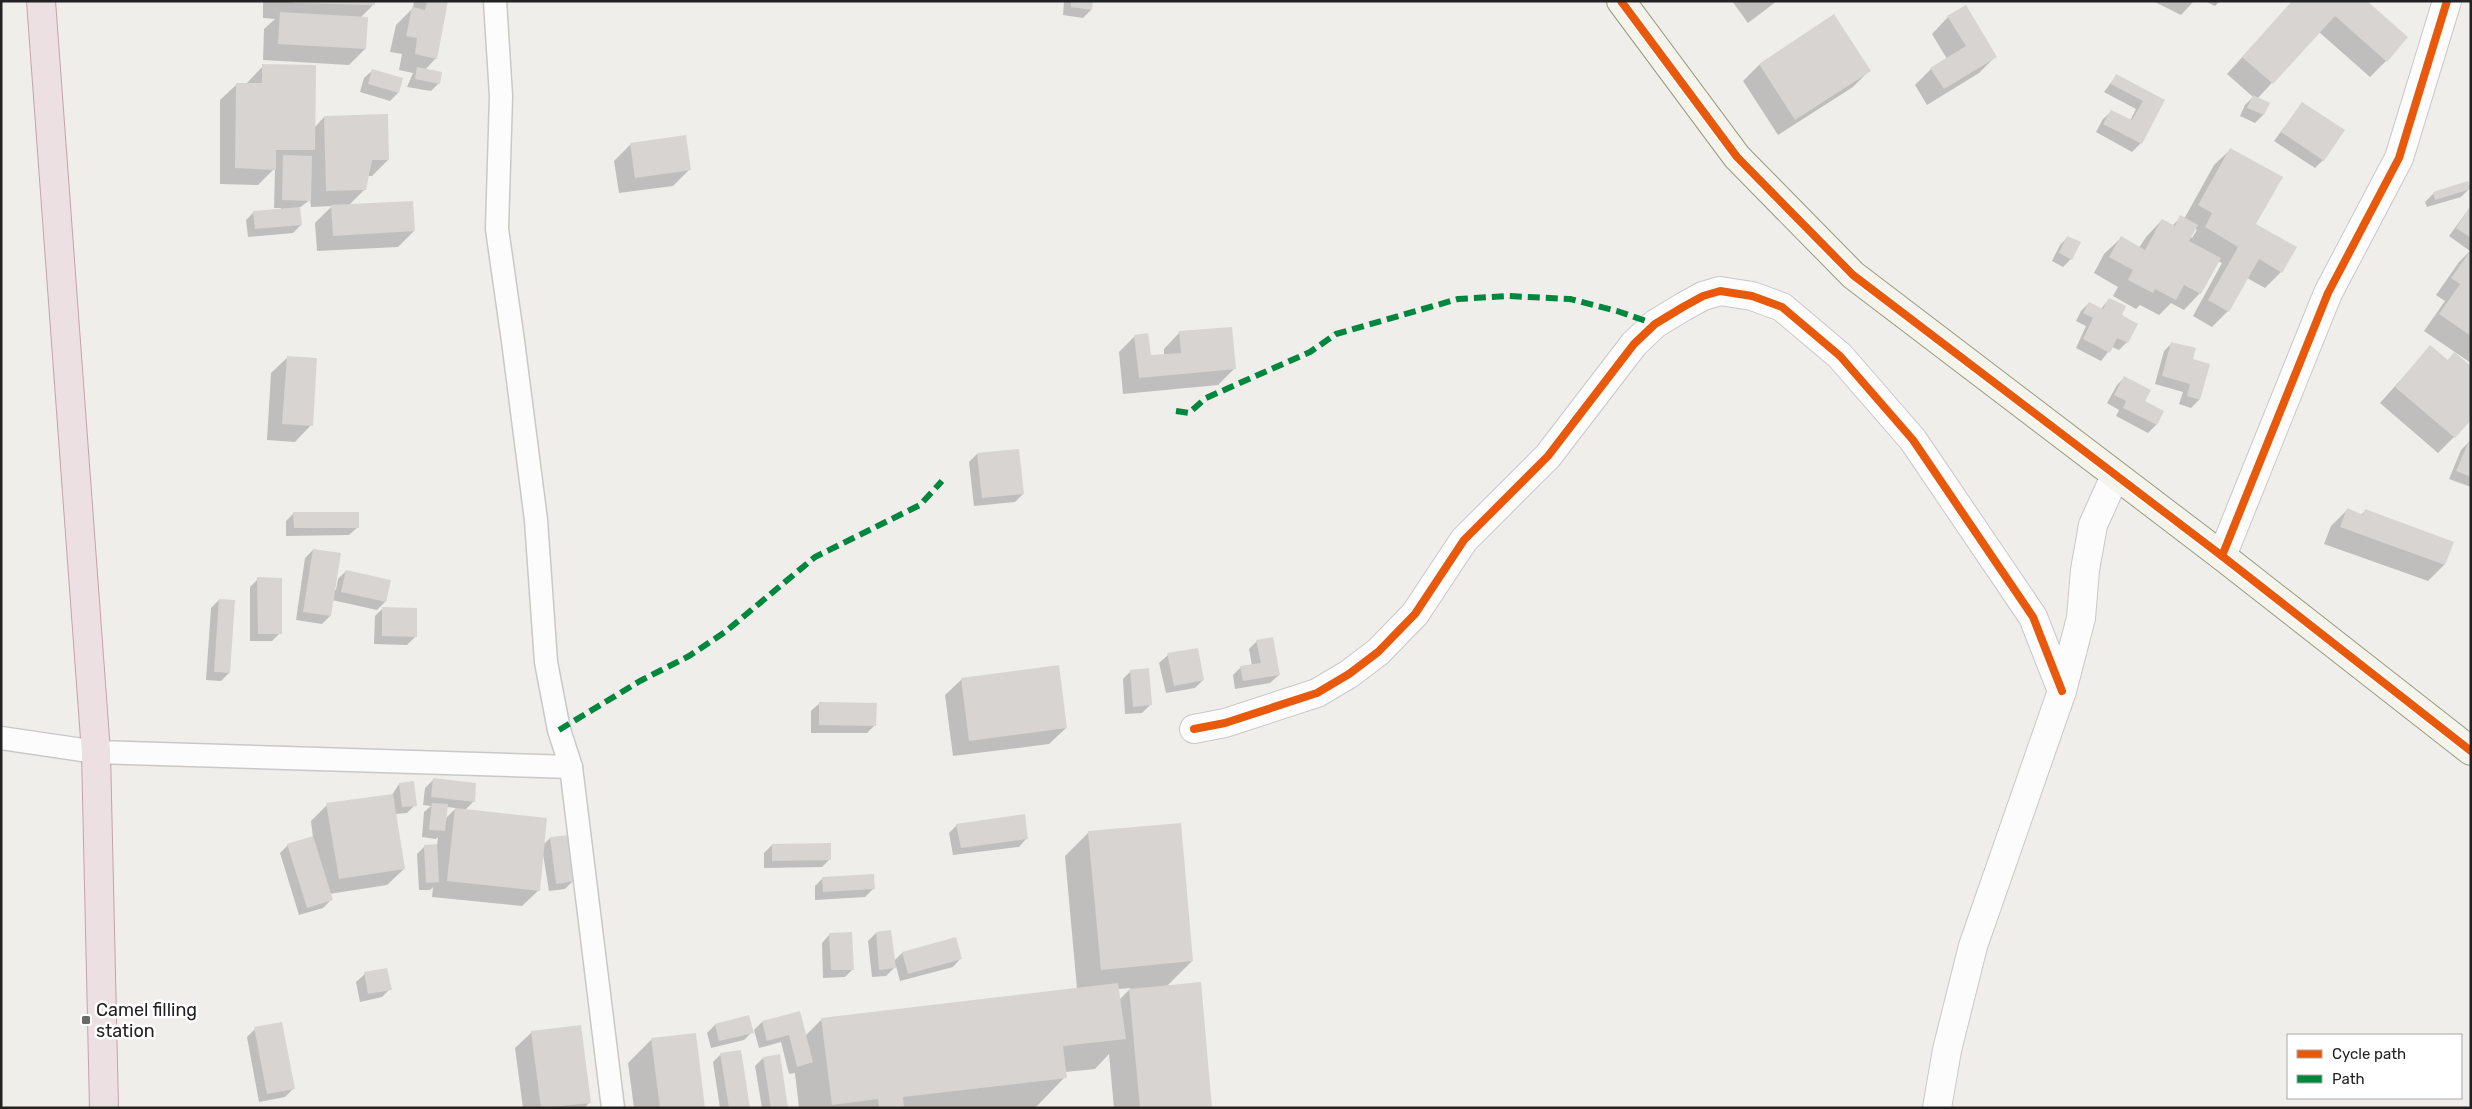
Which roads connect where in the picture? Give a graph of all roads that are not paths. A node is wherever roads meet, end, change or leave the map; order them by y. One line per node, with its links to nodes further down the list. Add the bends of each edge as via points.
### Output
1 (41, 1): 11 (highway)
2 (495, 1): 12 (lane, via 501,96 496,230 536,520 546,662 559,730)
3 (1621, 1): 5 (street, via 1737,157 1853,275)
4 (2447, 1): 6 (street, via 2398,158 2328,293)
5 (2115, 476): 6 (street); 7 (street, via 2093,525 2081,618)
6 (2222, 556): 10 (street)
7 (2062, 691): 8 (street, via 2033,617 1913,440 1840,356 1782,307 1752,296 1720,291 1683,306 1654,324 1634,344 1548,456 1464,540 1415,614 1378,652 1350,674 1317,693 1225,723); 15 (street, via 1973,946 1947,1050)
8 (1194, 729)
9 (1, 738): 11 (lane)
10 (2471, 751)
11 (96, 752): 12 (lane); 13 (highway)
12 (571, 766): 14 (lane)
13 (104, 1108)
14 (613, 1108)
15 (1937, 1108)

